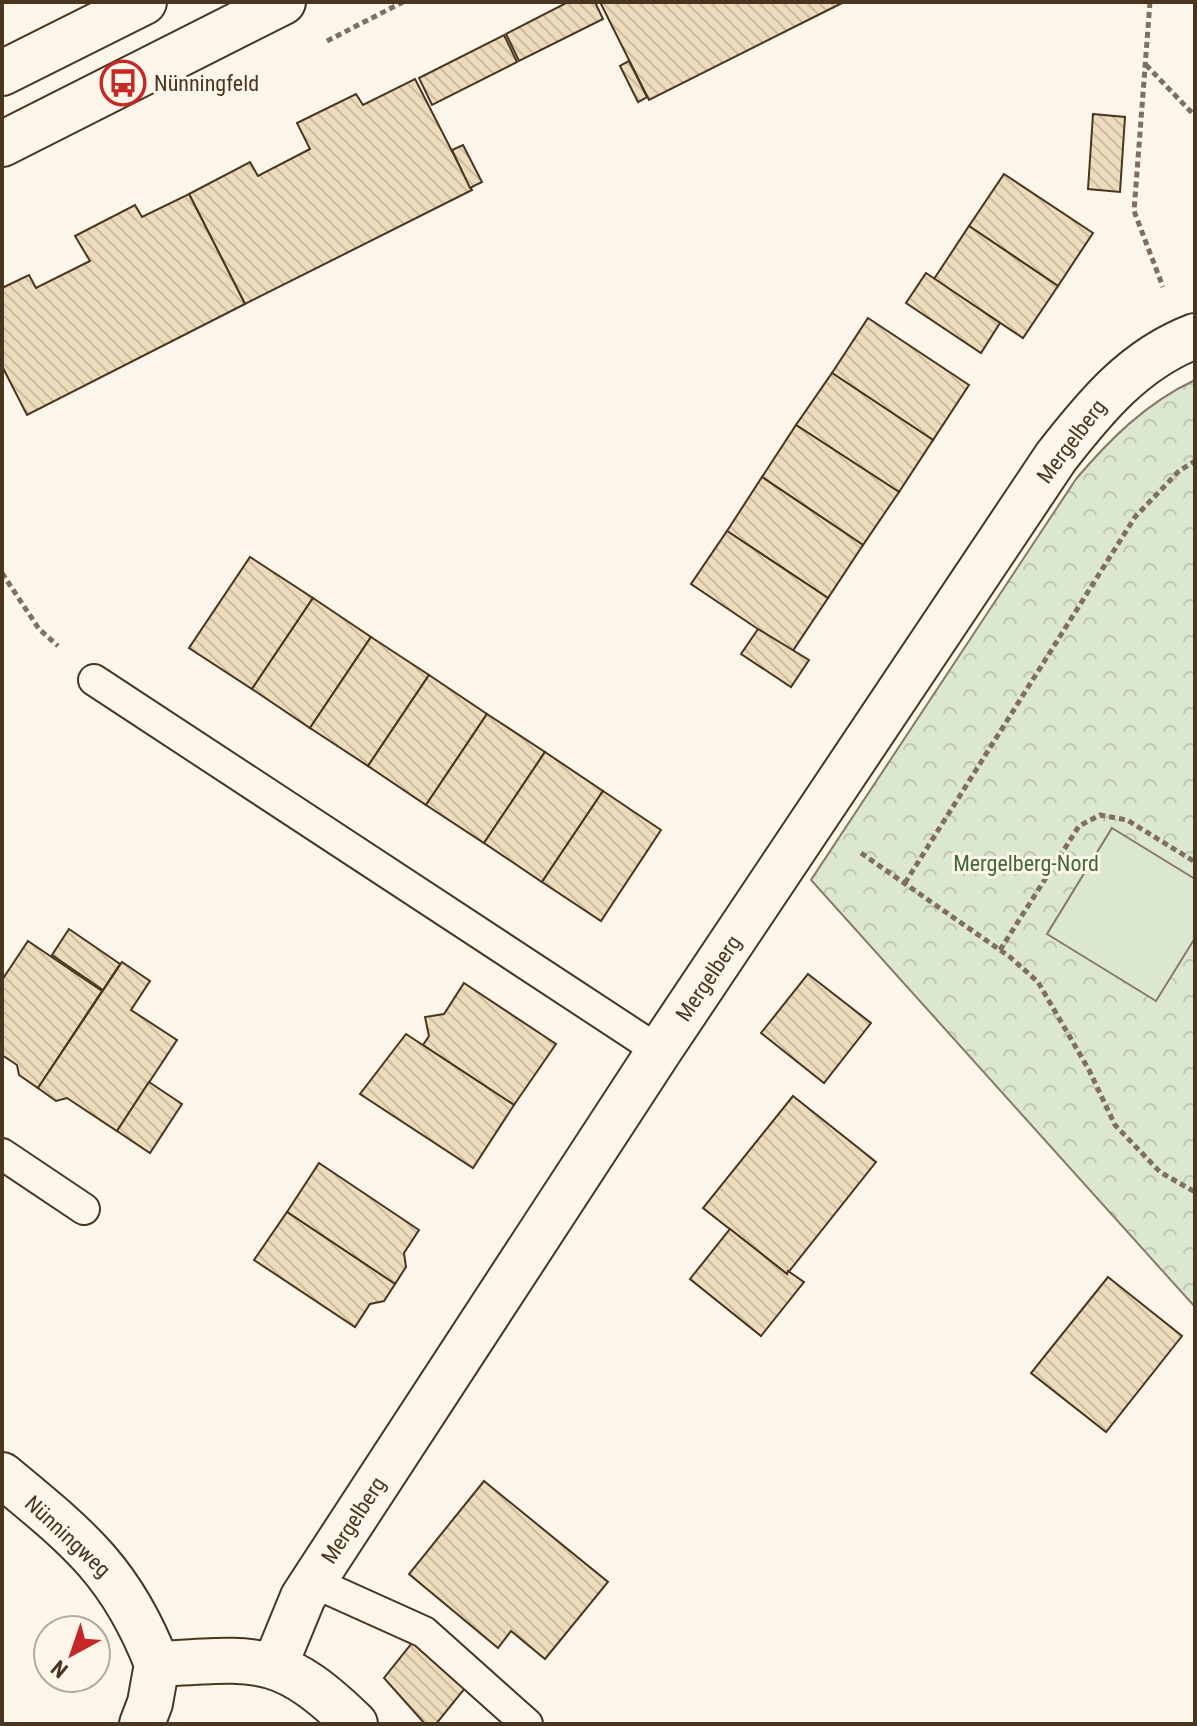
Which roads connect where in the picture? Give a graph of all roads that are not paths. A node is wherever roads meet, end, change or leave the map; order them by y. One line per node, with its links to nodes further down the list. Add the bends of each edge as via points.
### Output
1 (144, 2): 3 (street)
2 (283, 2): 4 (street)
3 (2, 73)
4 (2, 144)
5 (1191, 338): 7 (street, Mergelberg, via 1142,365 1103,396 1056,457)
6 (94, 680): 7 (lane)
7 (659, 1051): 11 (street, Mergelberg)
8 (2, 1154): 9 (lane)
9 (84, 1209)
10 (2, 1475): 12 (street, Nünningweg, via 68,1530 113,1577 140,1620)
11 (313, 1582): 13 (street, Mergelberg); 16 (lane, via 424,1632)
12 (157, 1664): 13 (street, via 247,1660); 14 (street)
13 (275, 1665): 15 (street, via 316,1689)
14 (142, 1724)
15 (355, 1724)
16 (527, 1724)

